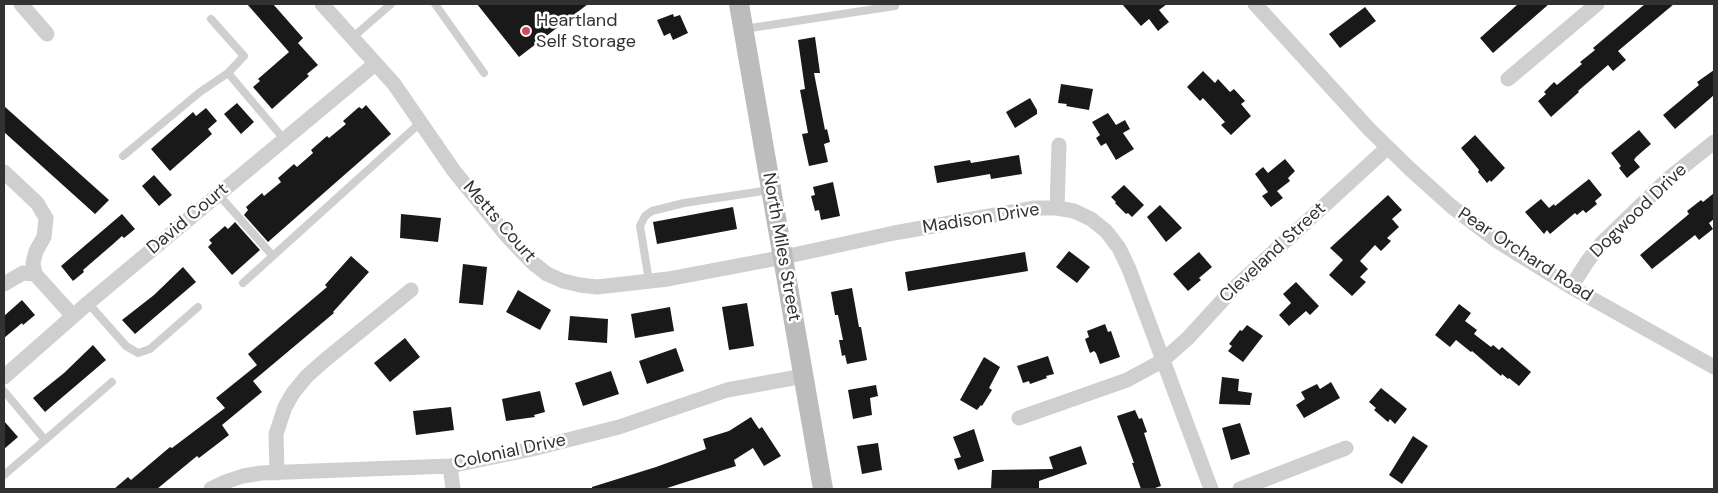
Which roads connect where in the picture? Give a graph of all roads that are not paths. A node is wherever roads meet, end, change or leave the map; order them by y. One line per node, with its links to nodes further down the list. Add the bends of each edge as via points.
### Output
1 (21, 4): 12 (street)
2 (322, 4): 13 (street, Metts Court)
3 (391, 4): 13 (lane)
4 (435, 4): 16 (lane)
5 (739, 4): 11 (main road, North Miles Street)
6 (894, 4): 9 (lane)
7 (1255, 4): 22 (street, Pear Orchard Road)
8 (1598, 4): 17 (street)
9 (861, 7): 11 (lane)
10 (211, 19): 15 (lane, via 244,56)
11 (744, 28): 25 (main road, North Miles Street)
12 (47, 34)
13 (352, 38): 14 (street, Metts Court)
14 (375, 64): 18 (street, Metts Court, via 394,84); 19 (street, David Court)
15 (228, 72): 19 (lane); 23 (lane)
16 (484, 73)
17 (1508, 79)
18 (420, 123): 28 (lane); 31 (street, Metts Court, via 507,236 547,274 563,281 597,287)
19 (284, 139): 26 (street, David Court)
20 (1714, 142): 34 (street, Dogwood Drive, via 1669,178 1606,238)
21 (1060, 145): 27 (street)
22 (1387, 148): 34 (street, Pear Orchard Road, via 1451,206 1497,241); 39 (street, Cleveland Street, via 1232,290)
23 (123, 156)
24 (4, 172): 30 (street, via 37,204 46,218 44,237 33,263)
25 (770, 190): 29 (main road, North Miles Street); 31 (lane, via 684,203 652,211 645,216 640,226)
26 (218, 194): 28 (lane); 36 (street, David Court)
27 (1057, 208): 29 (street, Madison Drive, via 1035,208 894,233); 39 (street, Madison Drive, via 1091,219 1119,248 1140,294)
28 (272, 255): 32 (lane)
29 (784, 257): 31 (street, Metts Court); 42 (main road, North Miles Street)
30 (35, 274): 33 (street, via 23,273); 38 (street)
31 (649, 281)
32 (243, 283)
33 (4, 284)
34 (1571, 287): 40 (street, Pear Orchard Road)
35 (411, 290): 49 (street, via 325,360 293,393 276,434)
36 (88, 303): 37 (lane, via 126,346 138,353 150,349); 38 (street, David Court)
37 (198, 306)
38 (73, 316): 41 (street, David Court)
39 (1162, 361): 45 (street, Cleveland Street, via 1127,380); 54 (street, Madison Drive)
40 (1713, 364)
41 (4, 376)
42 (804, 376): 48 (street, Colonial Drive, via 728,390 619,427); 53 (main road, North Miles Street)
43 (112, 382): 46 (lane)
44 (4, 390): 46 (lane)
45 (1019, 418)
46 (45, 440): 50 (lane)
47 (1346, 448): 55 (street)
48 (450, 466): 49 (street, Colonial Drive); 52 (street)
49 (277, 472): 51 (street, Colonial Drive, via 243,476)
50 (4, 475)
51 (211, 489)
52 (453, 489)
53 (823, 489)
54 (1211, 489)
55 (1240, 489)

